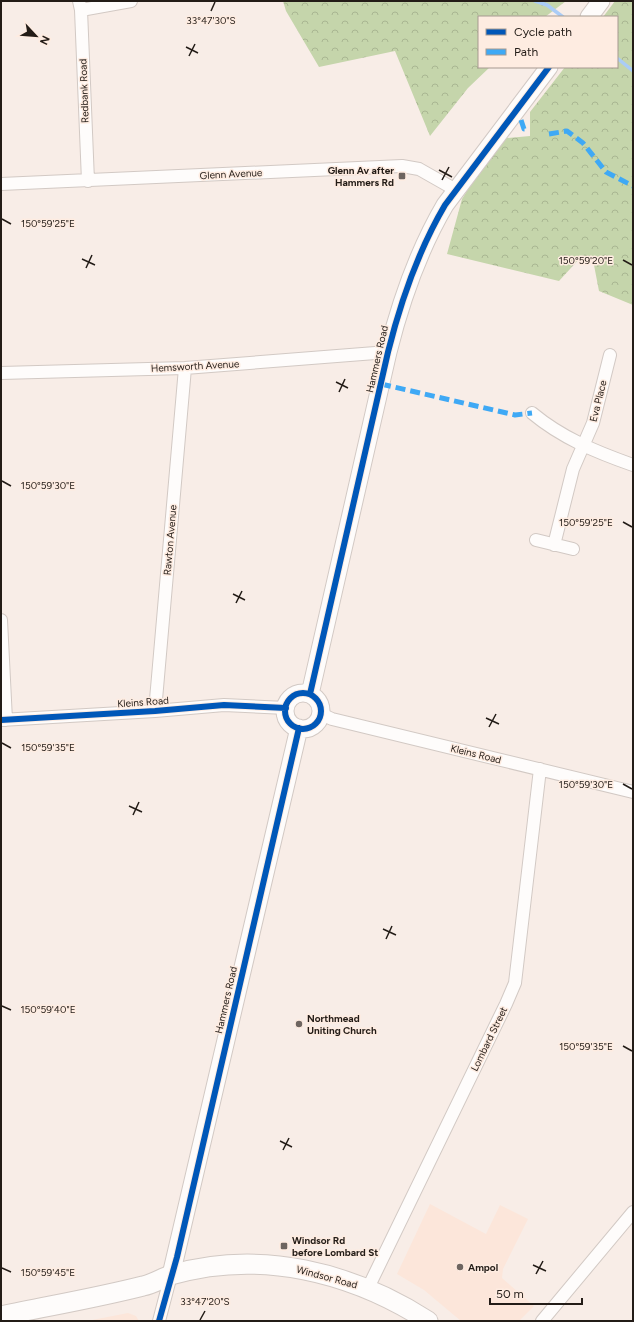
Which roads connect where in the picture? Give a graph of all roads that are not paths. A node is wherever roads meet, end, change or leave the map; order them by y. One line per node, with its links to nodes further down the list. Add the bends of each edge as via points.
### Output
1 (132, 1): 3 (street)
2 (601, 1): 4 (street)
3 (80, 6): 6 (street, Redbank Road)
4 (589, 16)
5 (544, 73): 8 (street, Hammers Road)
6 (88, 181): 7 (street, Glenn Avenue); 8 (street, Glenn Avenue, via 402,166 418,169)
7 (1, 184)
8 (456, 190): 9 (street, Hammers Road, via 433,225 418,257 398,313)
9 (388, 352): 11 (street, Hemsworth Avenue); 20 (street, Hammers Road)
10 (610, 355): 14 (street, Eva Place, via 593,423)
11 (185, 368): 12 (street, Hemsworth Avenue); 22 (street, Rawton Avenue)
12 (1, 373)
13 (532, 413): 14 (street, via 550,428)
14 (582, 446): 15 (street); 17 (street, Eva Place, via 572,469)
15 (633, 464)
16 (536, 540): 17 (street)
17 (554, 545): 18 (street)
18 (573, 549)
19 (1, 620): 24 (street)
20 (310, 694): 21 (street, via 295,695 287,702); 23 (street, via 320,704)
21 (286, 708): 22 (street, Kleins Road, via 224,705); 25 (street, via 285,713 290,723)
22 (155, 711): 24 (street, Kleins Road)
23 (321, 714): 25 (street, via 315,724 305,729); 26 (street, Kleins Road, via 332,720)
24 (3, 720)
25 (299, 728): 29 (street, Hammers Road)
26 (540, 770): 27 (street, Kleins Road); 30 (street, Lombard Street, via 515,983)
27 (633, 792)
28 (633, 1212): 35 (street)
29 (171, 1275): 30 (main road, Windsor Road, via 219,1266 254,1264 301,1268); 31 (main road, Windsor Road, via 145,1275); 32 (main road, Windsor Road, via 144,1286); 33 (street)
30 (368, 1288): 34 (main road, Windsor Road)
31 (1, 1304)
32 (1, 1316)
33 (158, 1321)
34 (428, 1321)
35 (542, 1321)

